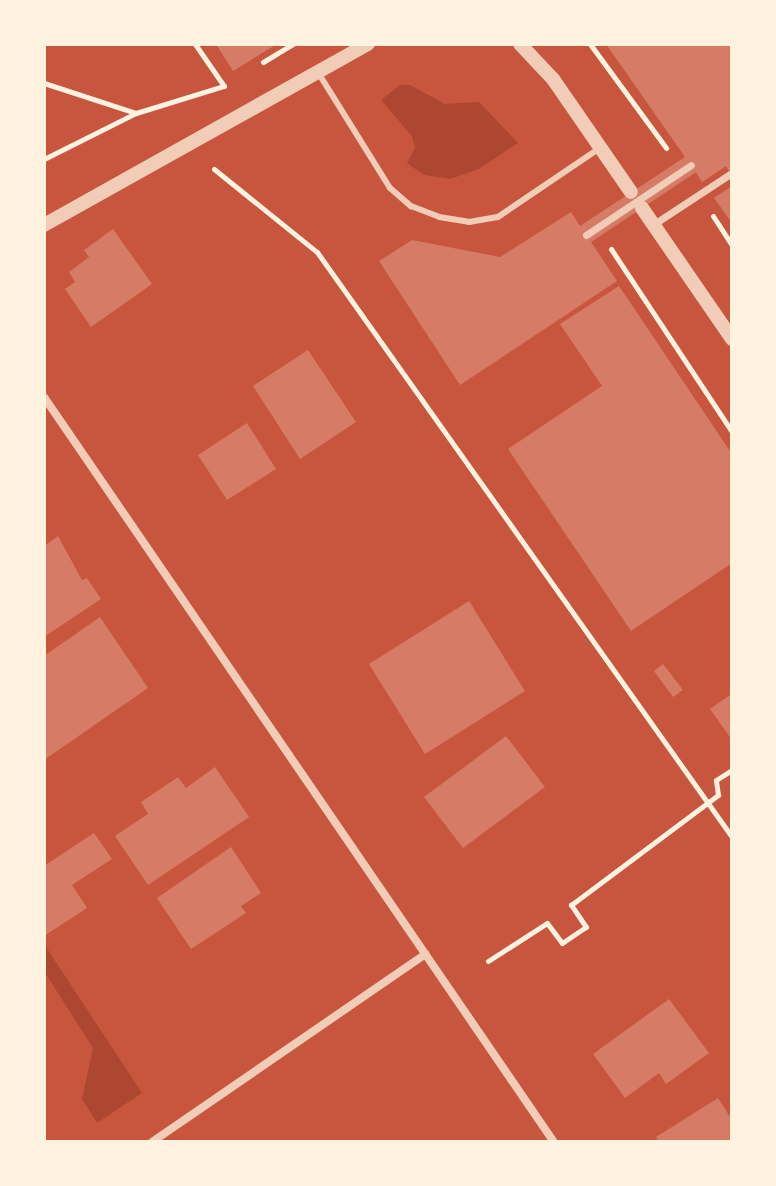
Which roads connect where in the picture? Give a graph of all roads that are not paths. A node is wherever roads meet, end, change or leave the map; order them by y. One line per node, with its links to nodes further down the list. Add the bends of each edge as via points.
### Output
1 (368, 44): 3 (street)
2 (520, 44): 4 (street)
3 (319, 74): 4 (lane, via 390,188 411,206 439,217 469,222 498,217); 10 (street)
4 (600, 148): 7 (street)
5 (691, 165): 11 (street)
6 (730, 174): 9 (street)
7 (631, 192)
8 (642, 208): 9 (street)
9 (654, 224): 12 (street)
10 (44, 225)
11 (586, 235)
12 (732, 339)
13 (44, 397): 14 (street)
14 (426, 954): 15 (street); 16 (street)
15 (152, 1142)
16 (554, 1142)

